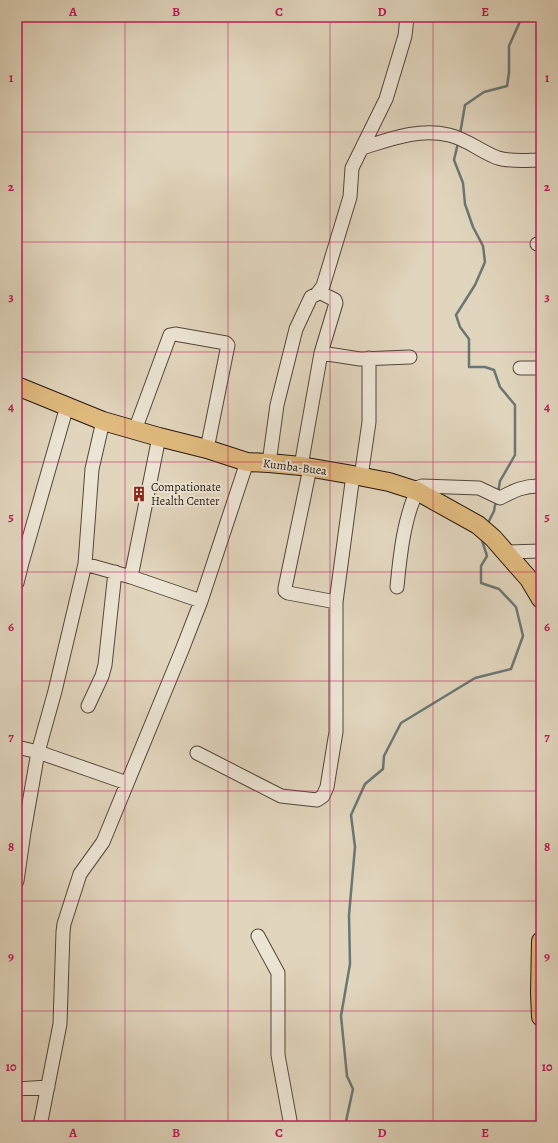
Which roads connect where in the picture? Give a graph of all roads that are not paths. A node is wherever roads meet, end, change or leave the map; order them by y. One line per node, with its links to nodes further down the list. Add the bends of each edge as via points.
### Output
1 (407, 17): 2 (street, via 405,36 386,99)
2 (362, 148): 3 (street, via 410,134 436,133 464,140 497,158); 4 (street, via 352,168 348,205)
3 (541, 160)
4 (319, 292): 5 (street, via 336,303); 17 (street, via 311,297 296,329 277,405)
5 (322, 353): 7 (street); 18 (street)
6 (410, 357): 7 (street)
7 (369, 358): 19 (street, via 369,422)
8 (520, 368): 9 (street)
9 (541, 368)
10 (17, 386): 11 (highway, Kumba-Buea)
11 (67, 406): 12 (highway, Kumba-Buea); 27 (street)
12 (103, 421): 13 (highway, Kumba-Buea); 24 (street, via 92,469)
13 (135, 430): 14 (highway, Kumba-Buea); 15 (street, via 170,335 226,343 228,345)
14 (159, 437): 15 (highway, Kumba-Buea); 26 (street)
15 (207, 449): 16 (highway, Kumba-Buea)
16 (247, 462): 17 (highway, Kumba-Buea); 30 (street)
17 (268, 463): 18 (highway, Kumba-Buea)
18 (305, 467): 19 (highway, Kumba-Buea); 31 (street, via 286,591)
19 (357, 476): 21 (highway, Kumba-Buea, via 389,482); 31 (street)
20 (541, 486): 21 (street, via 520,488 500,498 479,488 422,486)
21 (416, 492): 23 (highway, Kumba-Buea, via 478,525); 28 (street, via 400,552)
22 (541, 551): 23 (street)
23 (505, 552): 29 (highway, Kumba-Buea, via 529,579)
24 (85, 564): 25 (street); 34 (street)
25 (115, 572): 26 (street); 32 (street, via 105,665)
26 (131, 577): 30 (street)
27 (17, 583)
28 (397, 587)
29 (541, 599)
30 (201, 601): 36 (street)
31 (336, 602): 35 (street, via 336,732 327,788 323,796 317,800 282,796)
32 (88, 706)
33 (17, 747): 34 (street)
34 (38, 752): 36 (street); 37 (street)
35 (197, 753)
36 (127, 783): 41 (street, via 103,842 80,874 64,924 60,1024)
37 (17, 881)
38 (258, 936): 44 (street, via 278,973 278,1055)
39 (541, 941): 40 (highway)
40 (541, 1017)
41 (48, 1087): 42 (street); 43 (street)
42 (17, 1089)
43 (40, 1126)
44 (291, 1126)

